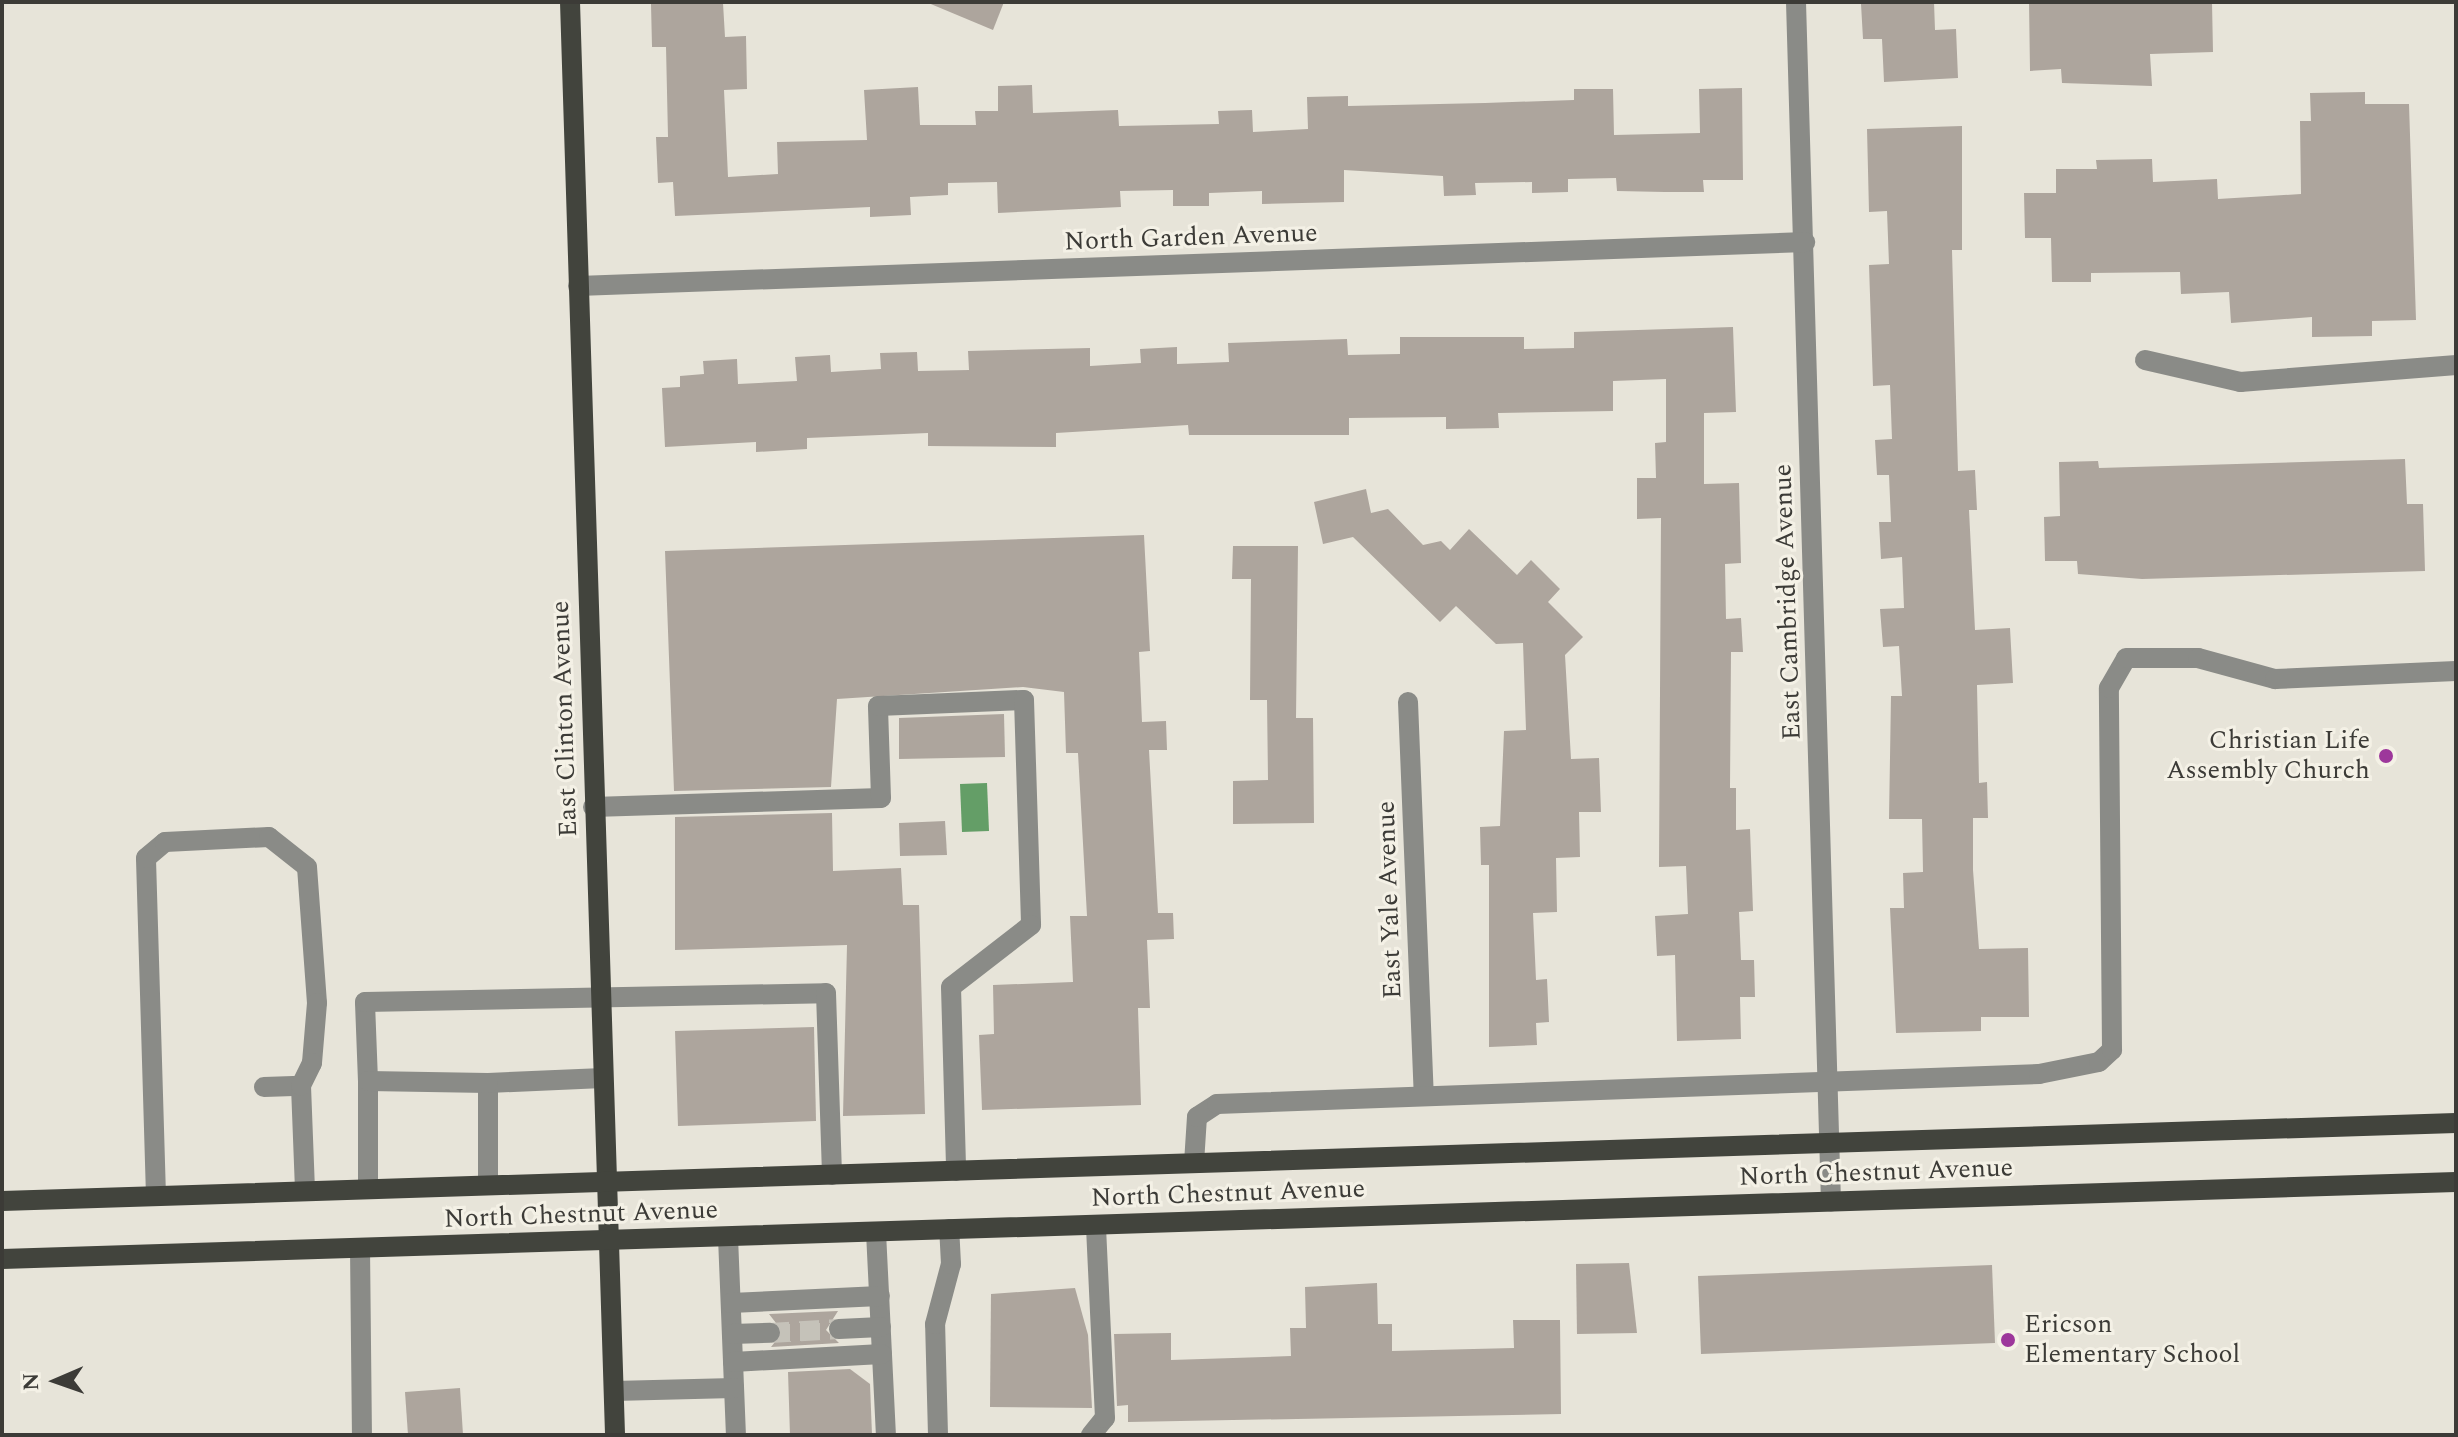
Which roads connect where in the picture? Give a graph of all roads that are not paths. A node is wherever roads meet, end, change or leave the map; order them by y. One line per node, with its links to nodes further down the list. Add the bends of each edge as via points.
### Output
1 (570, 2): 4 (main road, East Clinton Avenue)
2 (1796, 2): 3 (street, East Cambridge Avenue)
3 (1805, 242): 4 (street, North Garden Avenue); 14 (street, East Cambridge Avenue)
4 (578, 286): 9 (main road, East Clinton Avenue)
5 (2145, 360): 6 (street, via 2240,382)
6 (2456, 365)
7 (2456, 671): 14 (street, North Chestnut Avenue, via 2275,679 2198,658 2126,658 2109,688 2112,1050 2099,1062 2063,1072)
8 (1408, 702): 17 (street, East Yale Avenue)
9 (593, 807): 10 (main road, East Clinton Avenue); 21 (street, via 881,798 878,706 1024,700 1031,925 951,987)
10 (600, 998): 11 (main road, East Clinton Avenue); 12 (street, via 365,1002); 22 (street, via 826,993)
11 (603, 1078): 13 (street); 23 (main road, East Clinton Avenue)
12 (368, 1081): 13 (street); 26 (street)
13 (488, 1083): 25 (street)
14 (1827, 1084): 17 (street, North Chestnut Avenue); 19 (street, East Cambridge Avenue)
15 (301, 1086): 16 (street); 27 (street); 28 (street, via 312,1063 317,1003 307,867 269,837 165,842 146,858)
16 (264, 1087)
17 (1424, 1096): 20 (street, North Chestnut Avenue, via 1213,1105 1197,1117)
18 (2456, 1123): 19 (main road, North Chestnut Avenue)
19 (1829, 1143): 20 (main road, North Chestnut Avenue); 30 (street, East Cambridge Avenue)
20 (1194, 1163): 21 (main road, North Chestnut Avenue)
21 (956, 1171): 22 (main road, North Chestnut Avenue)
22 (832, 1175): 23 (main road, North Chestnut Avenue)
23 (606, 1182): 25 (main road, North Chestnut Avenue); 35 (main road, East Clinton Avenue)
24 (2456, 1182): 30 (main road, North Chestnut Avenue)
25 (488, 1185): 26 (main road, North Chestnut Avenue)
26 (368, 1189): 27 (main road, North Chestnut Avenue)
27 (305, 1191): 28 (main road, North Chestnut Avenue)
28 (156, 1196): 29 (main road, North Chestnut Avenue)
29 (2, 1201)
30 (1831, 1201): 31 (main road, North Chestnut Avenue)
31 (1096, 1225): 32 (main road, North Chestnut Avenue); 53 (street, via 1105,1418)
32 (949, 1229): 33 (main road, North Chestnut Avenue); 52 (street, via 951,1264 935,1324)
33 (876, 1232): 34 (main road, North Chestnut Avenue); 38 (street)
34 (728, 1237): 35 (main road, North Chestnut Avenue); 39 (street)
35 (608, 1240): 36 (main road, North Chestnut Avenue); 47 (main road, East Clinton Avenue)
36 (360, 1248): 37 (main road, North Chestnut Avenue); 48 (street)
37 (2, 1259)
38 (880, 1296): 39 (street); 40 (street)
39 (731, 1303): 43 (street)
40 (881, 1327): 41 (street); 44 (street)
41 (839, 1329)
42 (770, 1333): 43 (street)
43 (732, 1334): 45 (street)
44 (882, 1354): 45 (street); 51 (street)
45 (733, 1362): 46 (street)
46 (734, 1388): 47 (street); 50 (street)
47 (614, 1391): 49 (main road, East Clinton Avenue)
48 (362, 1435)
49 (615, 1435)
50 (736, 1435)
51 (886, 1435)
52 (938, 1435)
53 (1091, 1435)

